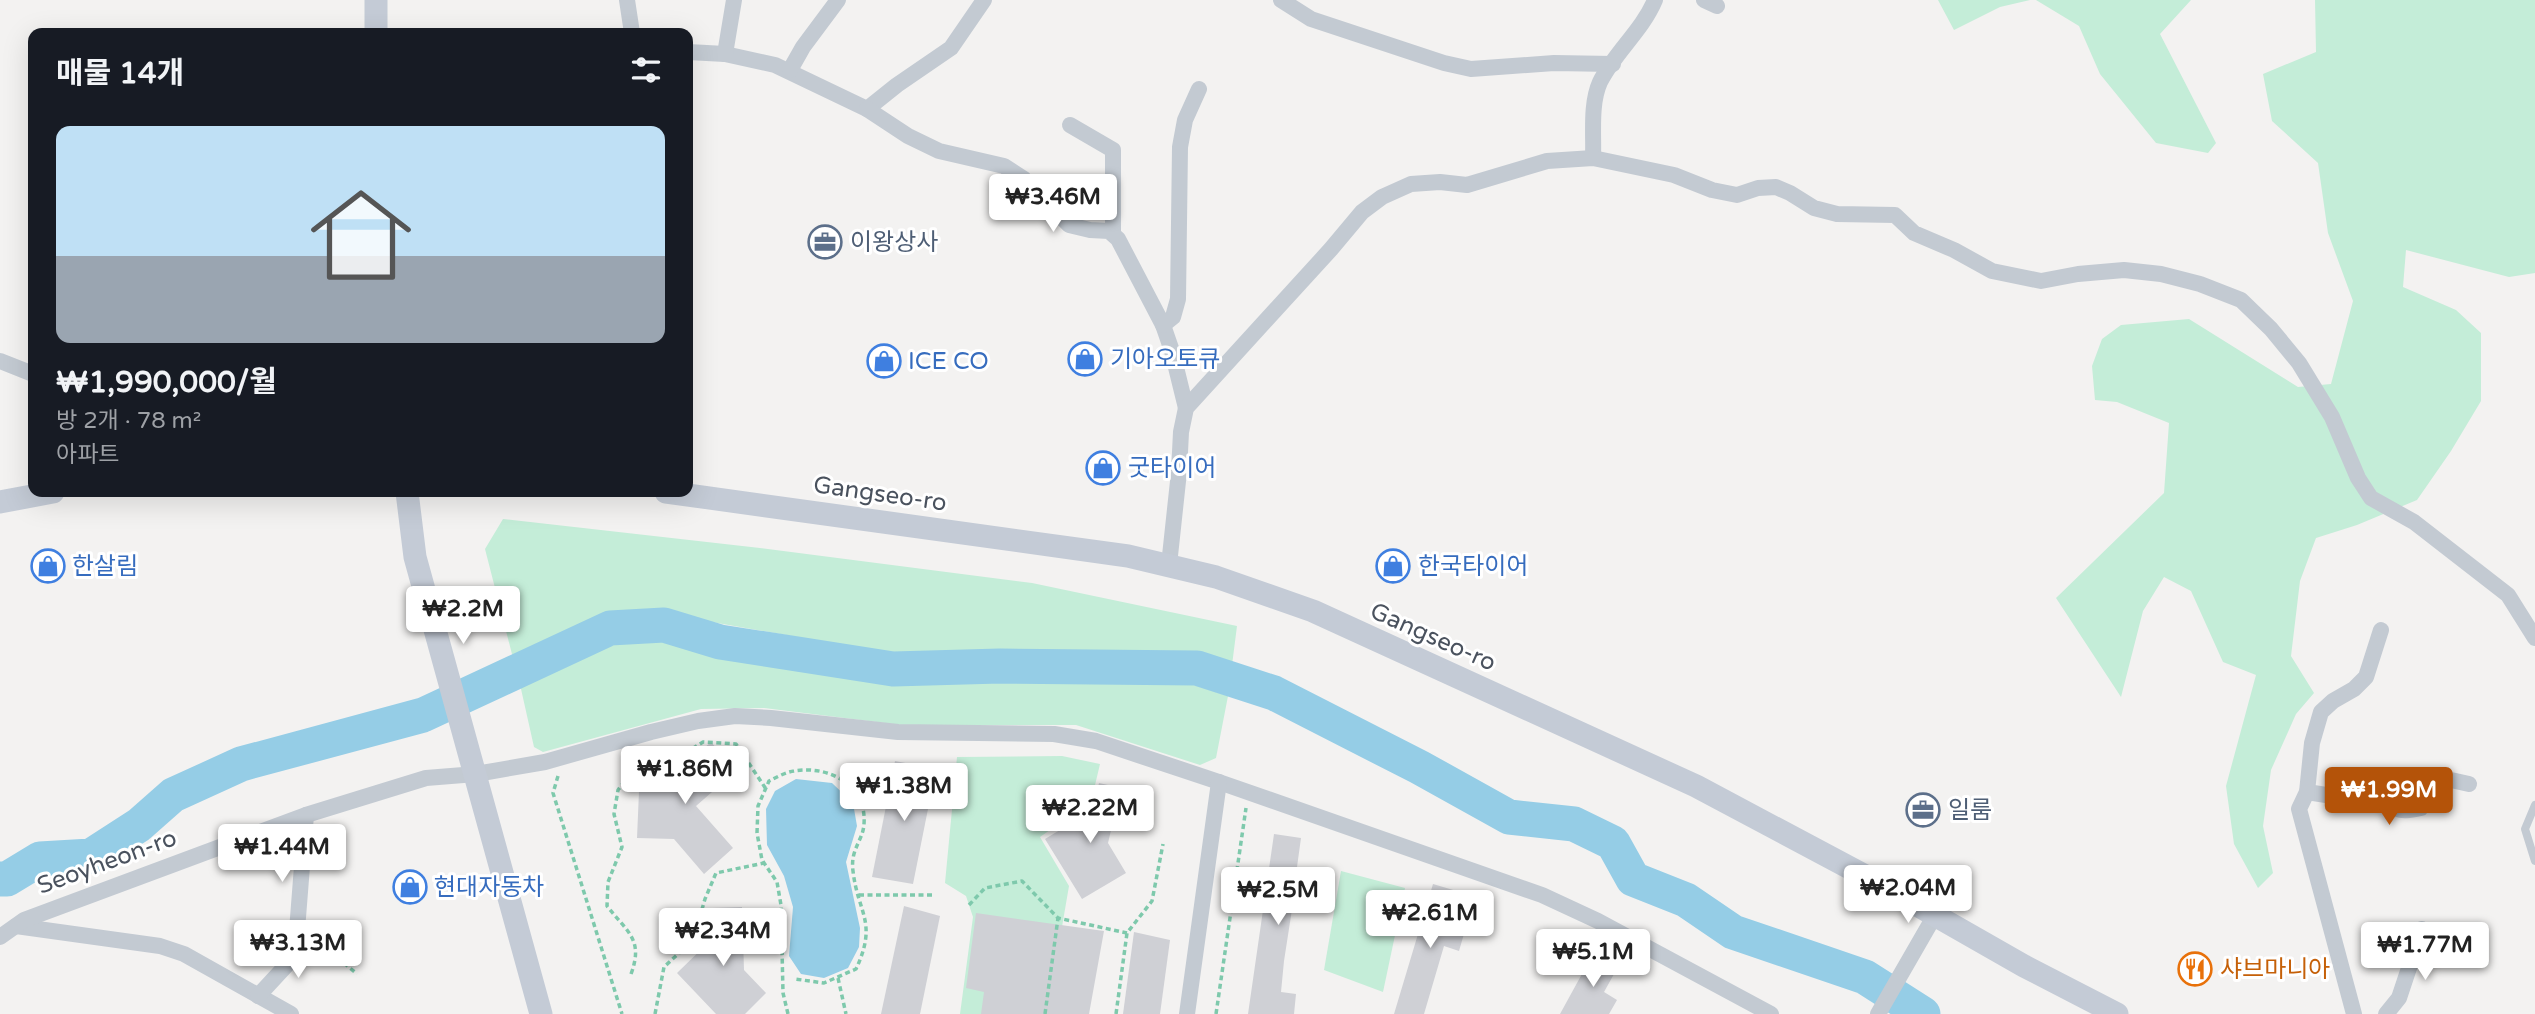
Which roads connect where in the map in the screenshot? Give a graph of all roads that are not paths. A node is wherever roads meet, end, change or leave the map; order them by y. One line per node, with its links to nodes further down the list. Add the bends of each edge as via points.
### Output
1 (376, 0): 8 (street)
2 (627, 0): 9 (street)
3 (734, 0): 11 (street)
4 (838, 0): 13 (street)
5 (984, 0): 15 (street, via 951,48)
6 (1281, 0): 12 (street, via 1322,23 1471,69 1553,62)
7 (1655, 0): 12 (street)
8 (376, 28)
9 (631, 28)
10 (693, 52): 11 (street)
11 (725, 54): 13 (street)
12 (1613, 64): 17 (street, via 1600,83 1595,106)
13 (790, 71): 15 (street)
14 (1199, 89): 19 (street, via 1185,120 1180,147 1178,299 1173,317)
15 (867, 109): 18 (street, via 939,151 1004,166 1024,179 1069,225)
16 (1070, 125): 18 (street, via 1113,149)
17 (1593, 158): 22 (street, via 1547,161 1467,185 1411,184 1382,197 1362,212); 29 (street, via 1674,175 1737,195 1776,187 1814,208 1838,214 1895,215 1914,233 1993,271 2017,277 2041,281 2124,270 2161,274 2241,300 2299,363 2332,417 2371,498 2414,522 2508,595)
18 (1113, 234): 19 (street)
19 (1163, 325): 22 (street)
20 (0, 361): 21 (street)
21 (28, 372)
22 (1186, 408): 27 (street)
23 (693, 496): 27 (street, Gangseo-ro)
24 (28, 497): 26 (street)
25 (408, 497): 30 (street, via 415,557)
26 (0, 502)
27 (1169, 565): 37 (street, Gangseo-ro, via 1216,576 1313,611 1476,685 1696,786)
28 (2381, 630): 33 (street, via 2366,677 2321,712 2312,743)
29 (2535, 638)
30 (476, 774): 31 (street, Seoyheon-ro, via 735,716 898,732 1055,734 1096,741); 35 (street, Seoyheon-ro, via 426,778); 45 (street)
31 (1219, 782): 46 (street); 47 (street, Seoyheon-ro, via 1542,895)
32 (2469, 783): 33 (street, via 2436,782 2421,808 2402,812 2379,793)
33 (2307, 792): 50 (street, via 2300,809)
34 (2535, 805): 36 (lane, via 2525,830)
35 (306, 815): 38 (street, Seoyheon-ro); 42 (street)
36 (2535, 861)
37 (1935, 915): 48 (street); 49 (street, Gangseo-ro)
38 (16, 926): 40 (street, Seoyheon-ro); 43 (street, via 160,946 184,954)
39 (2422, 929): 51 (street, via 2399,998)
40 (0, 937)
41 (319, 941): 42 (street)
42 (295, 956): 43 (street)
43 (258, 996): 44 (street)
44 (291, 1014)
45 (541, 1014)
46 (1187, 1014)
47 (1771, 1014)
48 (1878, 1014)
49 (2117, 1014)
50 (2354, 1014)
51 (2386, 1014)

